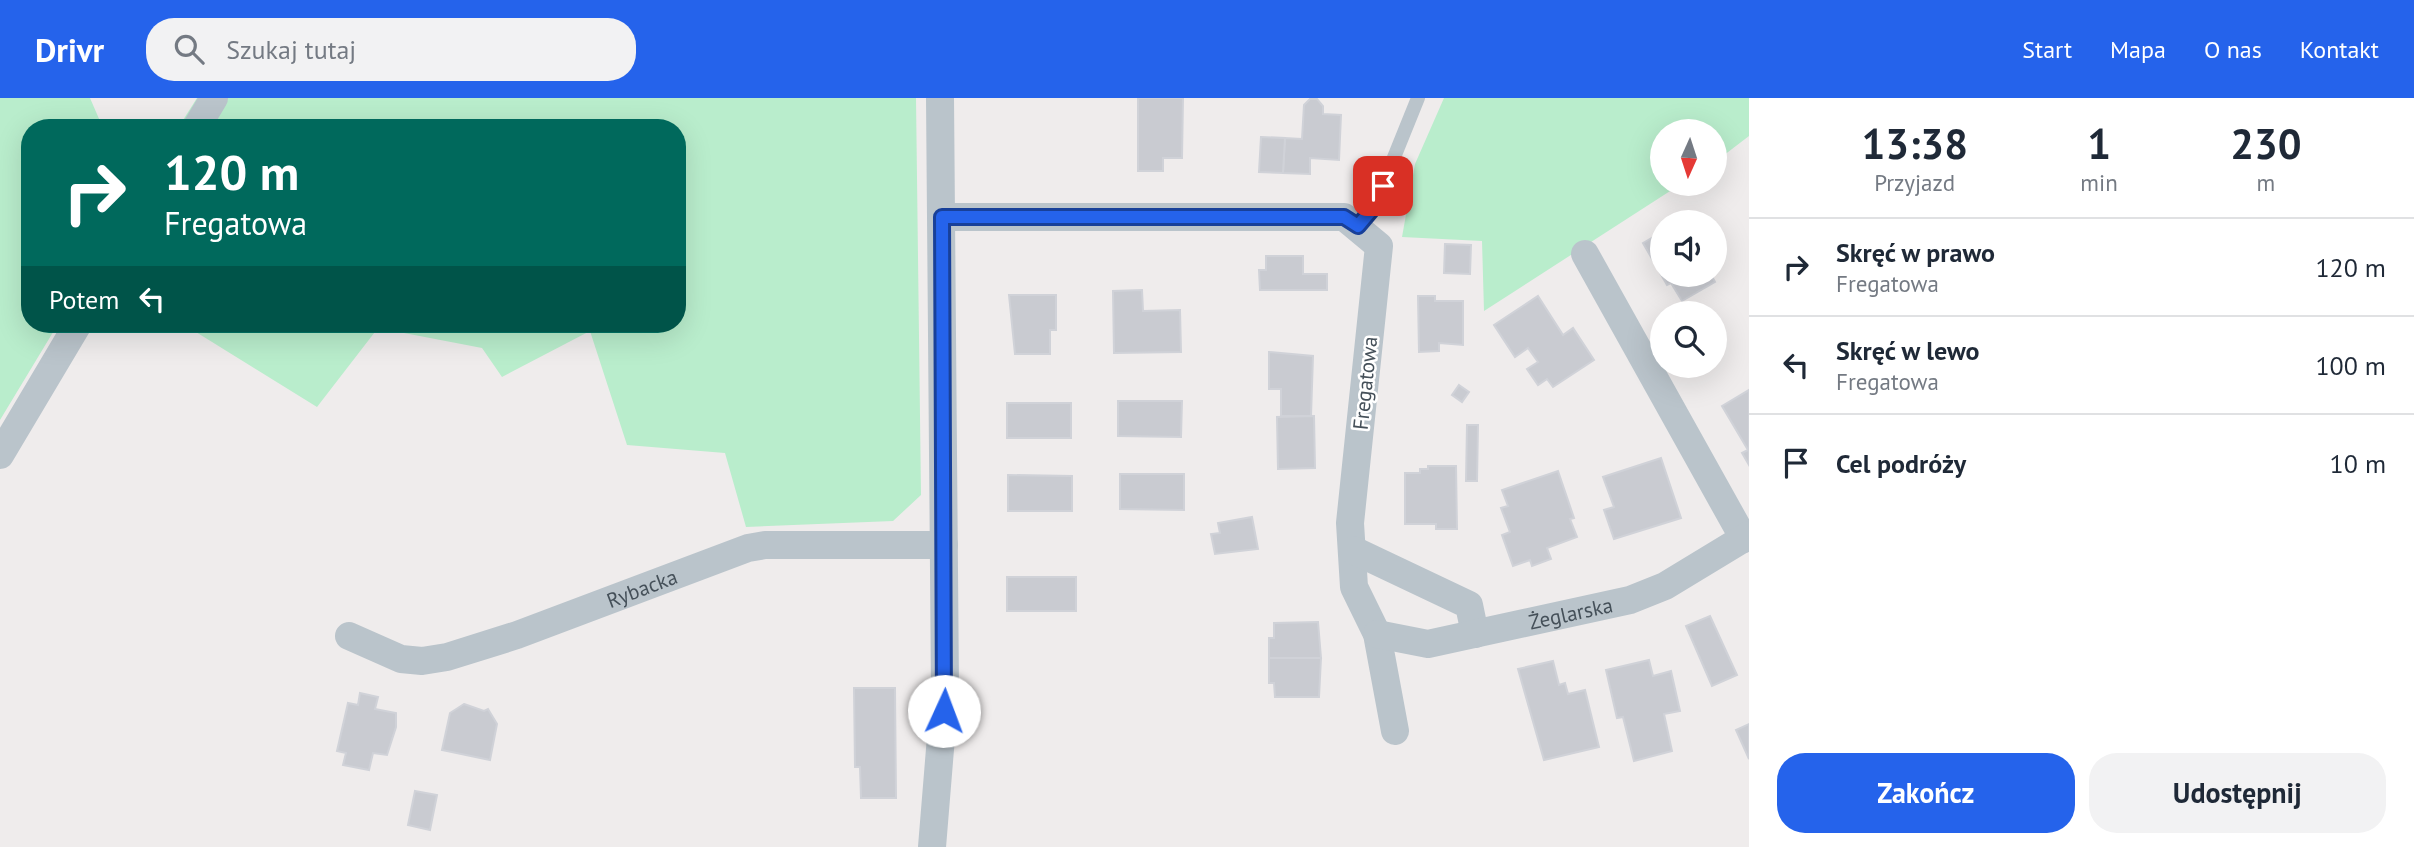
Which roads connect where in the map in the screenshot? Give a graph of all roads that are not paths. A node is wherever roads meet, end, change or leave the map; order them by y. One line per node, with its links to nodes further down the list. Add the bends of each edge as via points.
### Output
1 (214, 98): 4 (street)
2 (940, 98): 5 (street)
3 (1418, 98): 6 (lane, via 1374,207)
4 (201, 119)
5 (942, 217): 6 (street, via 1344,217); 11 (street)
6 (1358, 226): 12 (street, Fregatowa, via 1379,246 1350,523)
7 (1585, 254): 10 (street)
8 (73, 333): 9 (street)
9 (0, 455)
10 (1746, 537): 14 (street, Żeglarska, via 1665,586 1630,600)
11 (944, 545): 15 (street, Rybacka, via 748,548 517,635 422,661 401,659); 17 (street, via 945,688)
12 (1353, 550): 13 (street, Fregatowa, via 1354,587); 14 (street, via 1469,606)
13 (1377, 634): 14 (street, Żeglarska, via 1428,643); 16 (street, Fregatowa)
14 (1475, 634)
15 (349, 636)
16 (1395, 731)
17 (932, 847)

